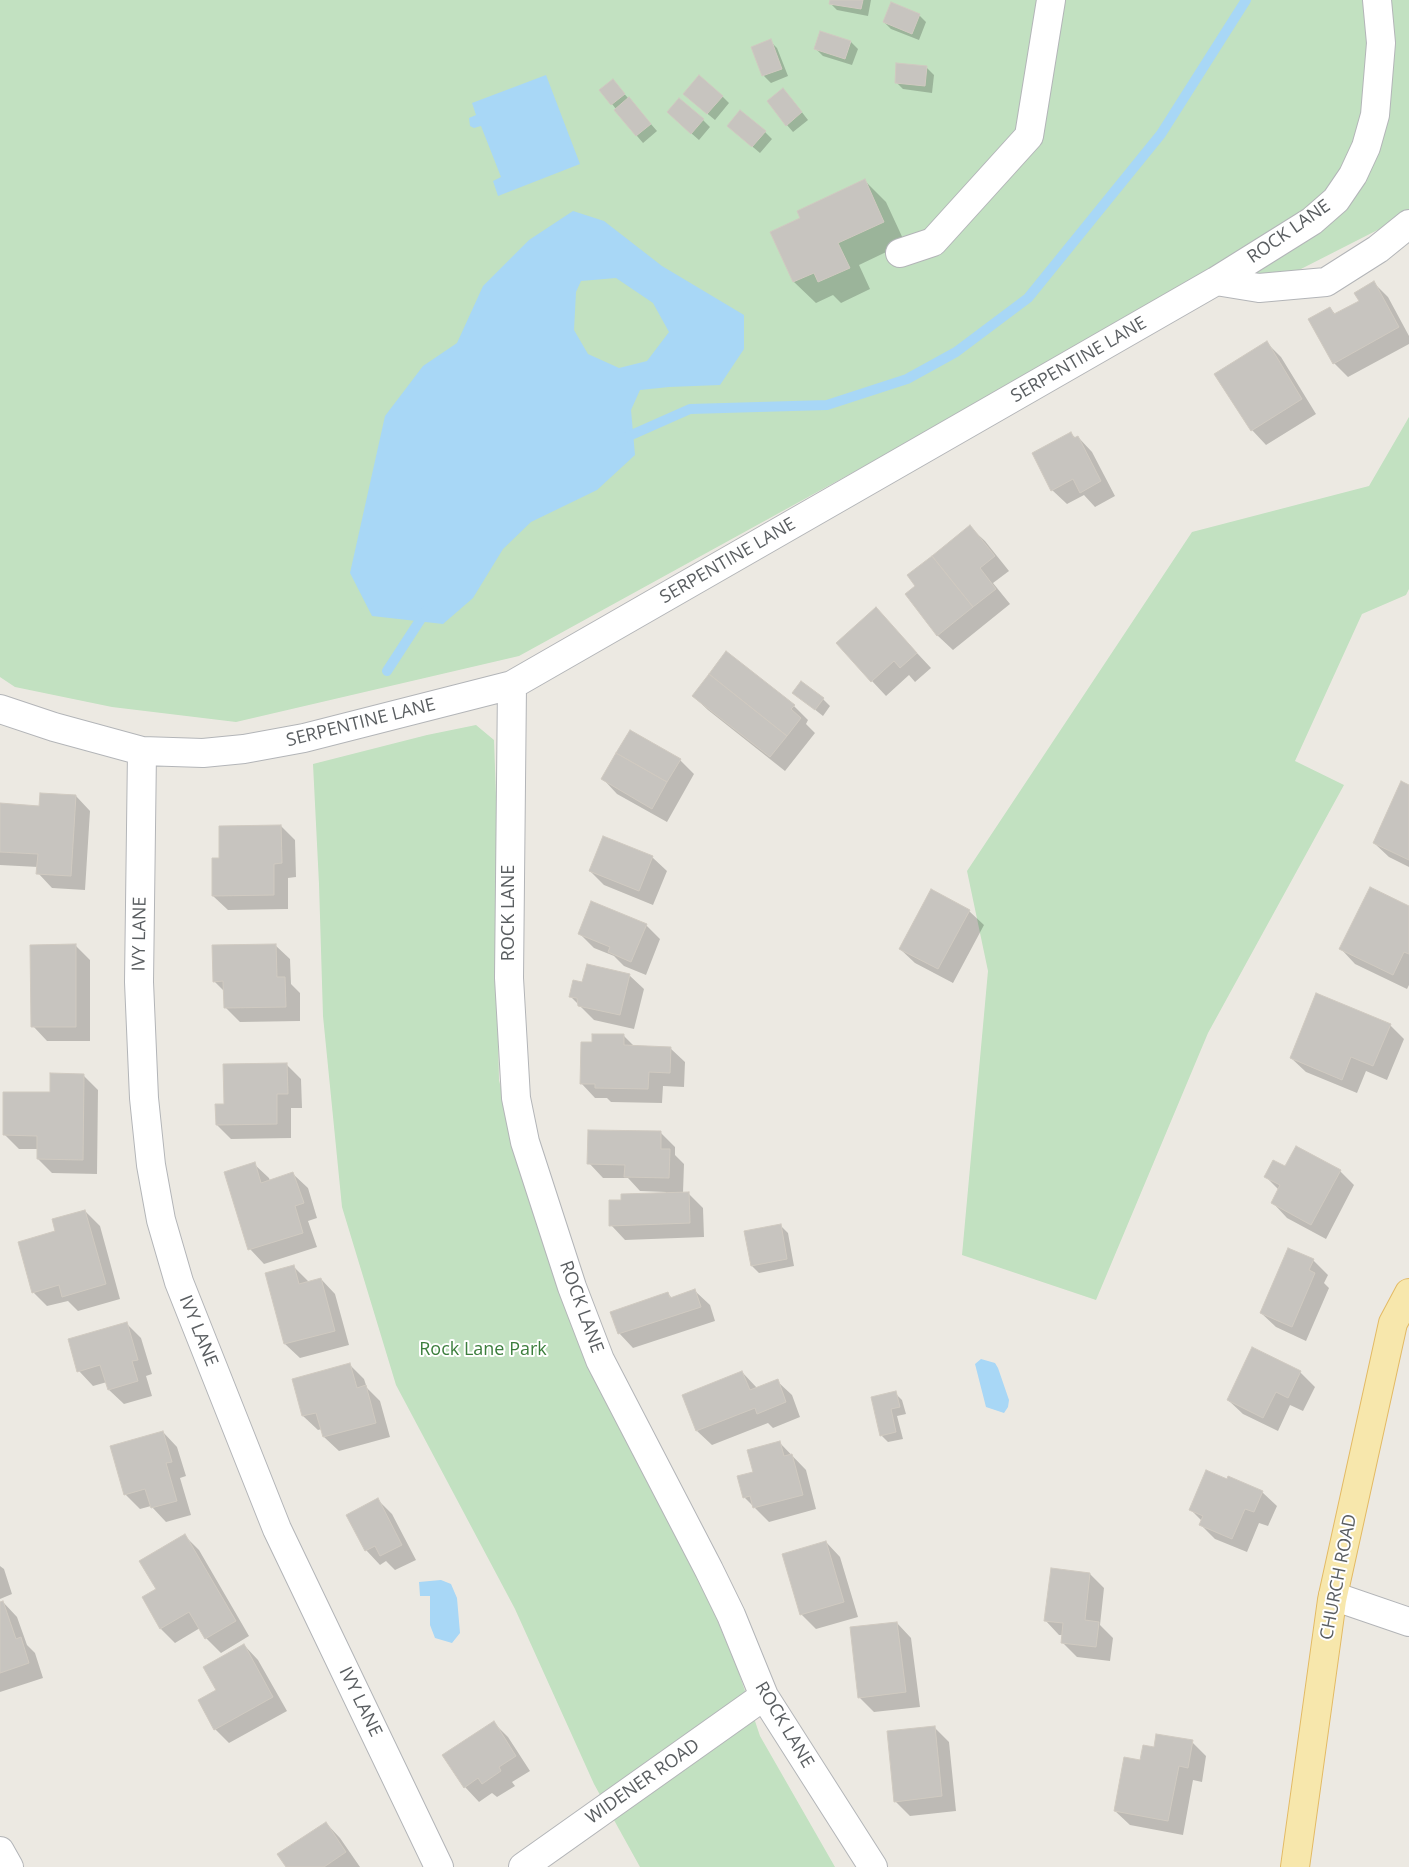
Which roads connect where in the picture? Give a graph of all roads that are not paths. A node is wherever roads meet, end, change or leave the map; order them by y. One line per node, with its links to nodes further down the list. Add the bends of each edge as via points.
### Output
1 (1052, 0): 4 (street, via 1028,136 933,242)
2 (1377, 0): 5 (street, ROCK LANE, via 1381,43 1375,115 1354,175 1336,200 1312,221)
3 (1409, 224): 5 (street, via 1378,249 1326,282 1259,288)
4 (900, 253)
5 (1216, 281): 6 (street, SERPENTINE LANE)
6 (512, 685): 8 (street, SERPENTINE LANE, via 244,750 203,753); 12 (street, ROCK LANE, via 509,978 516,1098 524,1142 600,1360 718,1588)
7 (0, 709): 8 (street, SERPENTINE LANE)
8 (142, 751): 15 (street, IVY LANE, via 140,1001 144,1098 161,1220 179,1282 277,1530)
9 (1409, 1293): 10 (main road, CHURCH ROAD, via 1393,1323)
10 (1333, 1596): 11 (street); 18 (main road, CHURCH ROAD)
11 (1409, 1622)
12 (764, 1696): 16 (street, WIDENER ROAD); 17 (street, ROCK LANE)
13 (0, 1850): 14 (street)
14 (9, 1867)
15 (439, 1867)
16 (523, 1867)
17 (873, 1867)
18 (1295, 1867)

